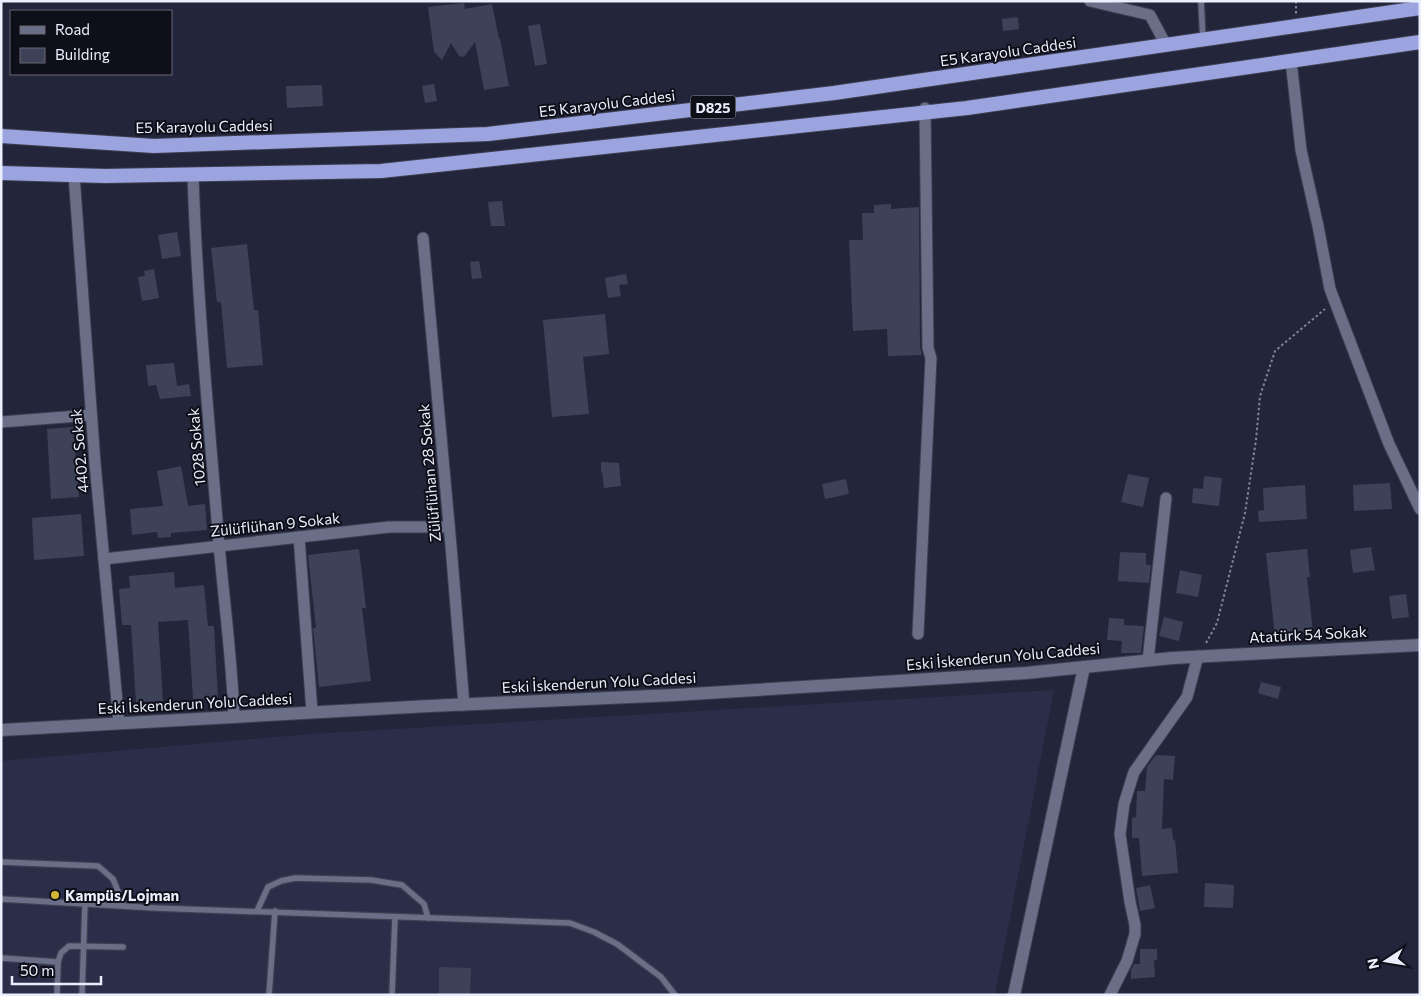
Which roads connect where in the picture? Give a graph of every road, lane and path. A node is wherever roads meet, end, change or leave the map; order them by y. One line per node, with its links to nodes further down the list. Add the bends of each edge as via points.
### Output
1 (1090, 1): 7 (street, via 1150,15)
2 (1202, 1): 5 (lane)
3 (1401, 6): 4 (highway, E5 Karayolu Caddesi / D825); 5 (highway, E5 Karayolu Caddesi / D825)
4 (1420, 8)
5 (1203, 40): 7 (highway, E5 Karayolu Caddesi / D825)
6 (1420, 42): 8 (highway, D825)
7 (1166, 45): 10 (highway, E5 Karayolu Caddesi / D825, via 834,93 488,134 154,146)
8 (1291, 61): 9 (highway, D825, via 976,106); 15 (street, via 1301,150)
9 (925, 110): 12 (highway, D825, via 381,170); 24 (street, via 930,358)
10 (1, 136)
11 (1, 173): 13 (highway, D825)
12 (193, 175): 13 (highway, D825); 22 (street, 1028 Sokak, via 195,248)
13 (74, 176): 16 (street, 4402. Sokak)
14 (423, 238): 20 (street, Zülüflühan 28 Sokak)
15 (1334, 301): 19 (street, via 1389,444); 26 (path, via 1275,350 1260,396 1243,522 1217,623)
16 (91, 415): 17 (street); 23 (street, 4402. Sokak)
17 (1, 422)
18 (1166, 498): 27 (street)
19 (1420, 509)
20 (449, 527): 21 (street, Zülüflühan 9 Sokak, via 389,526); 29 (street, Zülüflühan 28 Sokak)
21 (299, 536): 22 (street, Zülüflühan 9 Sokak); 30 (street)
22 (220, 546): 23 (street, Zülüflühan 9 Sokak); 31 (street, 1028 Sokak)
23 (104, 558): 32 (street, 4402. Sokak)
24 (918, 634)
25 (1420, 645): 26 (street, Atatürk 54 Sokak)
26 (1198, 656): 27 (street, Eski İskenderun Yolu Caddesi); 52 (street, via 1187,697 1134,772 1124,804 1120,834 1135,934 1127,962)
27 (1148, 660): 28 (street, Eski İskenderun Yolu Caddesi)
28 (1084, 667): 29 (street, Eski İskenderun Yolu Caddesi, via 674,695); 51 (street)
29 (464, 705): 30 (street, Eski İskenderun Yolu Caddesi)
30 (312, 712): 31 (street, Eski İskenderun Yolu Caddesi)
31 (234, 717): 32 (street, Eski İskenderun Yolu Caddesi)
32 (119, 723): 33 (street, Eski İskenderun Yolu Caddesi)
33 (1, 730)
34 (1, 862): 37 (lane, via 98,866 113,879)
35 (1, 899): 36 (lane)
36 (85, 904): 37 (lane); 42 (lane)
37 (124, 906): 38 (lane)
38 (257, 911): 39 (lane); 41 (lane, via 268,887 295,878 328,878 402,885 424,904)
39 (275, 911): 40 (lane); 48 (lane)
40 (395, 917): 41 (lane); 49 (lane)
41 (428, 918): 50 (lane, via 570,923 617,944 661,977)
42 (84, 946): 43 (lane); 45 (lane, via 69,946 61,953); 47 (lane)
43 (123, 947)
44 (1, 958): 45 (lane)
45 (58, 962): 46 (lane)
46 (57, 995)
47 (82, 995)
48 (268, 995)
49 (392, 995)
50 (675, 995)
51 (1014, 995)
52 (1110, 995)

